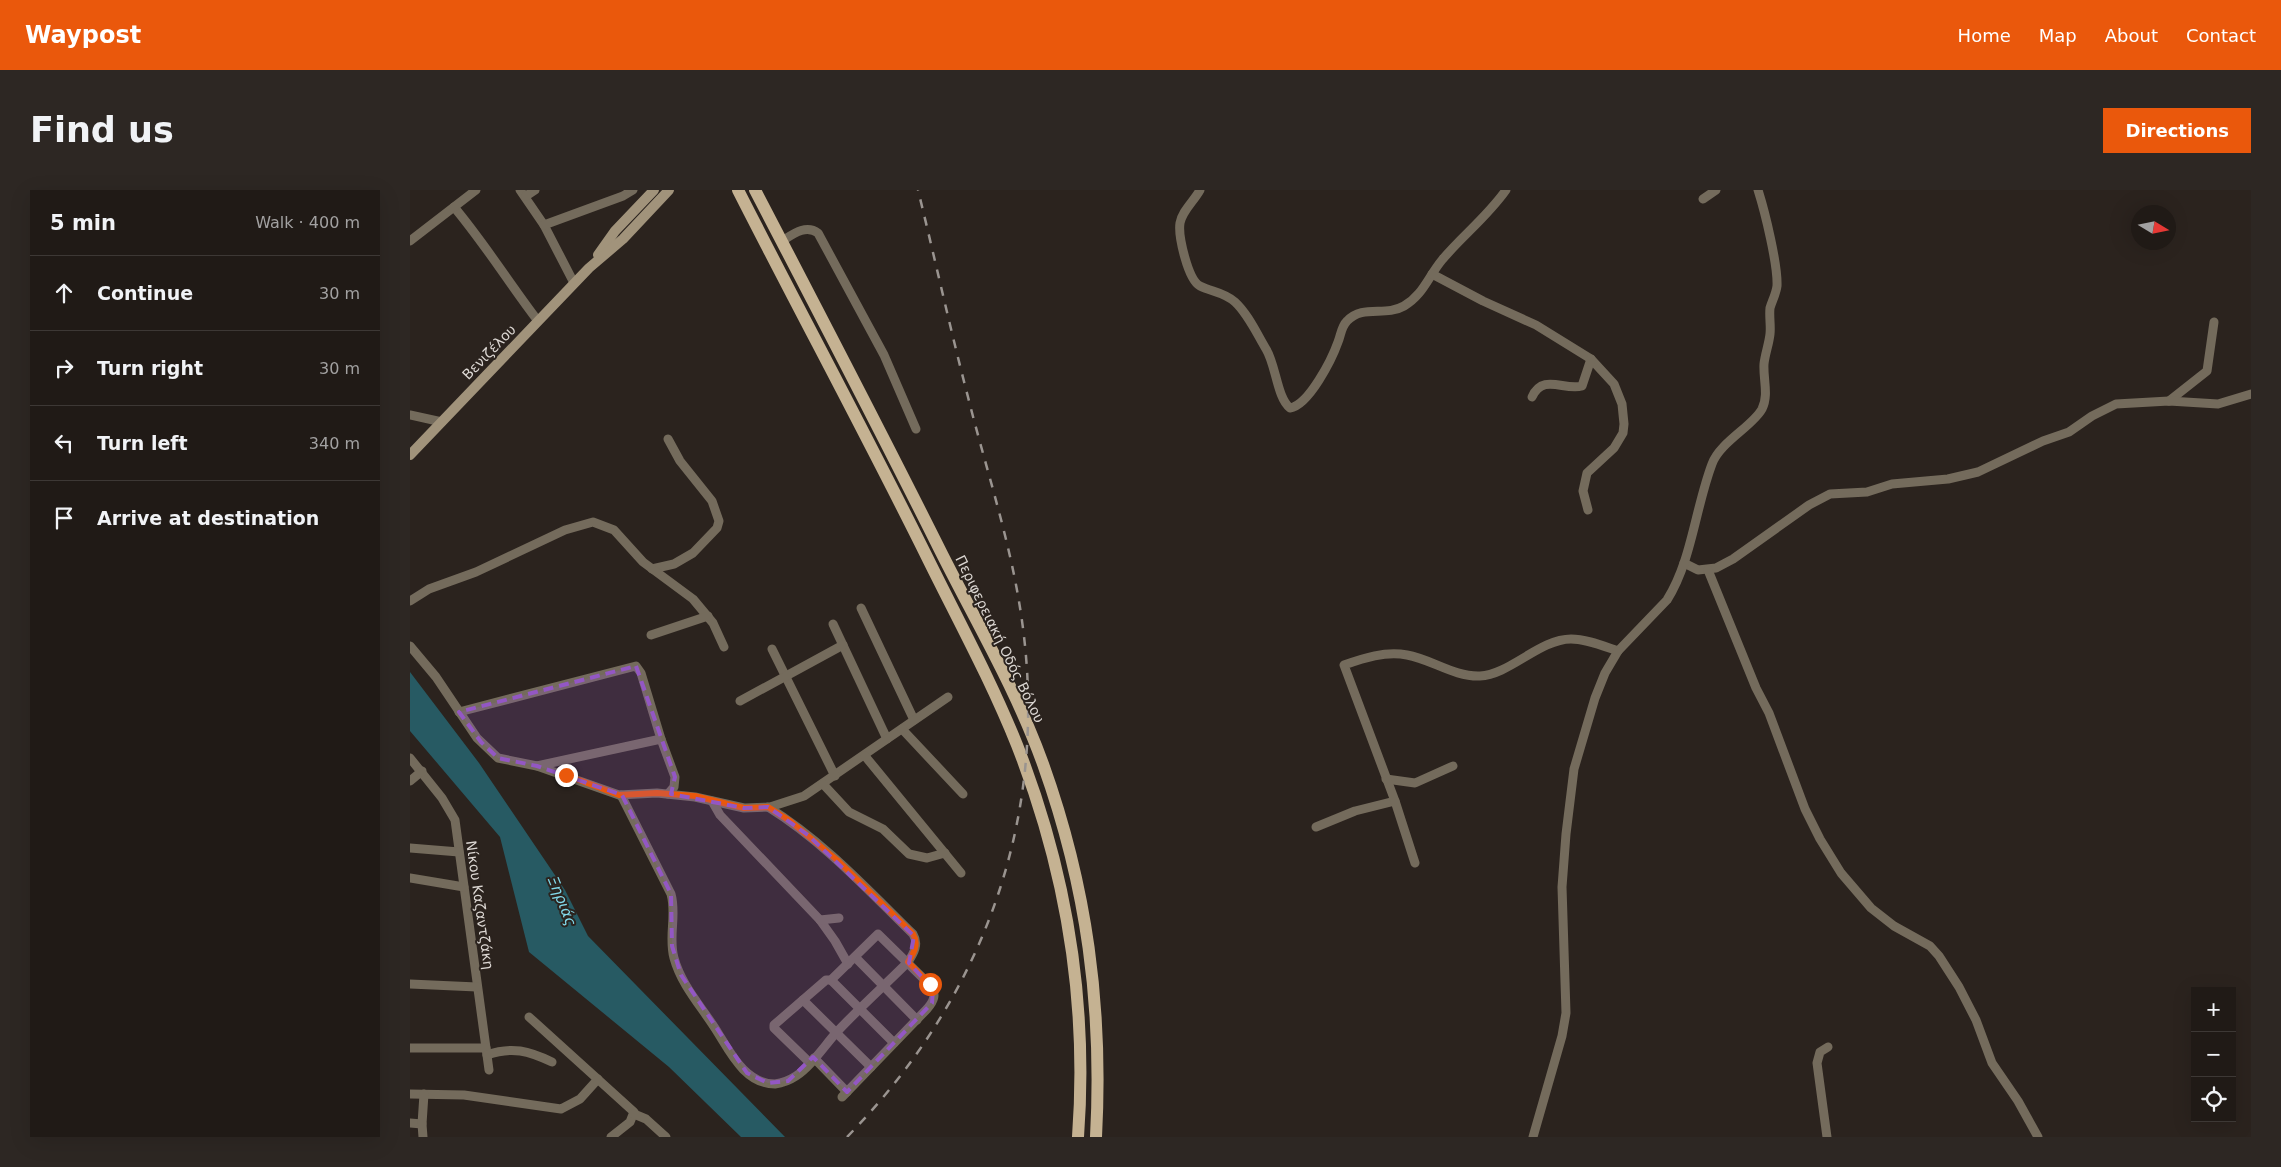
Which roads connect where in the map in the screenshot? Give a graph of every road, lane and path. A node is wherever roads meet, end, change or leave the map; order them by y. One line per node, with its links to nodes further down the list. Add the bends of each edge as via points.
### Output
1 (476, 190): 14 (street)
2 (536, 190): 12 (street)
3 (634, 190): 15 (street)
4 (654, 190): 18 (main road, Βενιζέλου, via 615,231)
5 (669, 190): 18 (main road, Βενιζέλου)
6 (738, 190): 108 (main road, via 962,628 1000,706 1034,793 1059,881 1073,952 1081,1060)
7 (755, 190): 17 (main road, Περιφερειακή Οδός Βόλου)
8 (1200, 190): 19 (street, via 1180,222 1191,276 1200,286 1227,296 1242,310 1273,360 1283,400 1290,408 1296,406 1315,385 1347,321 1364,311 1401,308 1419,296)
9 (1506, 190): 19 (street)
10 (1716, 190): 13 (street)
11 (1758, 190): 33 (street, via 1777,286 1766,346 1765,401 1760,413 1713,461)
12 (523, 193): 15 (street)
13 (1703, 199)
14 (454, 207): 16 (street); 21 (street)
15 (544, 225): 20 (street)
16 (410, 241)
17 (782, 241): 29 (street, via 803,230 811,229 818,233 884,355); 109 (main road, Περιφερειακή Οδός Βόλου, via 1002,672 1042,762 1075,873 1088,933 1095,985)
18 (589, 268): 20 (main road, Βενιζέλου)
19 (1432, 274): 23 (street, via 1483,301 1525,318)
20 (574, 283): 21 (main road, Βενιζέλου)
21 (538, 321): 28 (main road, Βενιζέλου)
22 (2214, 322): 26 (street, via 2207,371)
23 (1591, 359): 25 (street, via 1582,386 1549,383 1536,390); 32 (street, via 1614,384 1622,404 1624,424 1620,440 1587,473 1584,491)
24 (2251, 394): 26 (street, via 2218,404)
25 (1532, 397)
26 (2169, 401): 35 (street, via 2112,405 2069,432 1978,472 1948,479 1892,484 1867,492 1830,494 1732,559)
27 (410, 415): 28 (street)
28 (442, 422): 31 (main road, Βενιζέλου)
29 (916, 429)
30 (668, 439): 34 (street, via 680,461 712,501 719,521 717,528 694,553 674,564)
31 (410, 455)
32 (1588, 510)
33 (1684, 563): 35 (street, via 1698,570); 45 (street, via 1667,600)
34 (652, 569): 36 (street, via 614,530 587,522 463,578 429,589); 38 (street, via 687,594)
35 (1708, 570): 112 (street, via 1756,688 1770,712 1805,809 1820,839 1841,873 1870,908 1930,946 1939,956 1976,1020 1992,1063)
36 (410, 601)
37 (860, 608): 50 (street)
38 (708, 616): 40 (street); 43 (street)
39 (833, 624): 41 (street)
40 (651, 635)
41 (843, 645): 46 (street); 53 (street)
42 (410, 646): 49 (street)
43 (724, 647)
44 (772, 649): 46 (street)
45 (1618, 651): 60 (street, via 1586,641 1566,639 1532,652 1499,671 1480,676 1397,654 1362,659 1344,666); 110 (street, via 1595,698 1574,770 1562,887 1566,1014)
46 (786, 678): 48 (street); 59 (street)
47 (948, 697): 50 (street)
48 (740, 702)
49 (459, 712): 52 (street, via 636,666); 56 (street, via 494,755 502,760)
50 (914, 720): 51 (street)
51 (902, 729): 53 (street); 64 (street)
52 (661, 739): 56 (street); 63 (street, via 676,780)
53 (888, 739): 54 (street)
54 (865, 756): 59 (street); 72 (street)
55 (410, 758): 58 (street, Νίκου Καζαντζάκη)
56 (537, 766): 65 (street)
57 (1453, 766): 60 (street, via 1415,783)
58 (422, 771): 61 (street); 71 (street, Νίκου Καζαντζάκη, via 453,815)
59 (835, 776): 62 (street)
60 (1386, 779): 67 (street)
61 (410, 781)
62 (823, 784): 68 (street, via 788,803); 72 (street, via 849,812 883,830 906,853 924,858)
63 (668, 794): 65 (street); 66 (street)
64 (963, 794)
65 (622, 795): 95 (street, via 674,903 672,946 681,975 735,1060 758,1080 776,1084 795,1077)
66 (712, 801): 68 (street, via 744,808); 78 (street, via 720,815)
67 (1395, 801): 69 (street, via 1356,811); 73 (street)
68 (768, 807): 80 (street, via 830,853 913,934 915,947)
69 (1316, 827)
70 (410, 848): 71 (street)
71 (459, 852): 76 (street, Νίκου Καζαντζάκη)
72 (945, 853): 74 (street)
73 (1415, 863)
74 (961, 873)
75 (410, 878): 76 (street)
76 (464, 887): 84 (street, Νίκου Καζαντζάκη)
77 (839, 918): 78 (street)
78 (820, 920): 81 (street)
79 (855, 957): 80 (street, via 878,934); 81 (street); 85 (street)
80 (908, 962): 85 (street); 89 (street, via 930,984 934,993 932,1003)
81 (848, 964): 82 (street)
82 (831, 980): 86 (street, via 826,980); 87 (street)
83 (410, 984): 84 (street)
84 (477, 986): 94 (street, Νίκου Καζαντζάκη)
85 (884, 986): 87 (street); 89 (street)
86 (803, 1000): 90 (street); 95 (street, via 774,1028)
87 (860, 1010): 90 (street); 91 (street)
88 (529, 1017): 99 (street)
89 (917, 1020): 91 (street)
90 (836, 1033): 95 (street); 97 (street)
91 (894, 1043): 97 (street)
92 (1828, 1047): 111 (street, via 1820,1052 1817,1063)
93 (410, 1048): 94 (street)
94 (487, 1051): 96 (street, via 522,1050); 98 (street, Νίκου Καζαντζάκη)
95 (812, 1060): 97 (street, via 844,1094)
96 (552, 1062)
97 (871, 1067)
98 (489, 1070)
99 (598, 1079): 101 (street, via 580,1099 561,1109 464,1095); 102 (street)
100 (410, 1094): 101 (street)
101 (424, 1094): 104 (street)
102 (634, 1114): 106 (street, via 630,1122); 107 (street, via 646,1119)
103 (410, 1123): 104 (street)
104 (422, 1124): 105 (street)
105 (423, 1137)
106 (611, 1137)
107 (666, 1137)
108 (1078, 1137)
109 (1096, 1137)
110 (1533, 1137)
111 (1827, 1137)
112 (2038, 1137)

